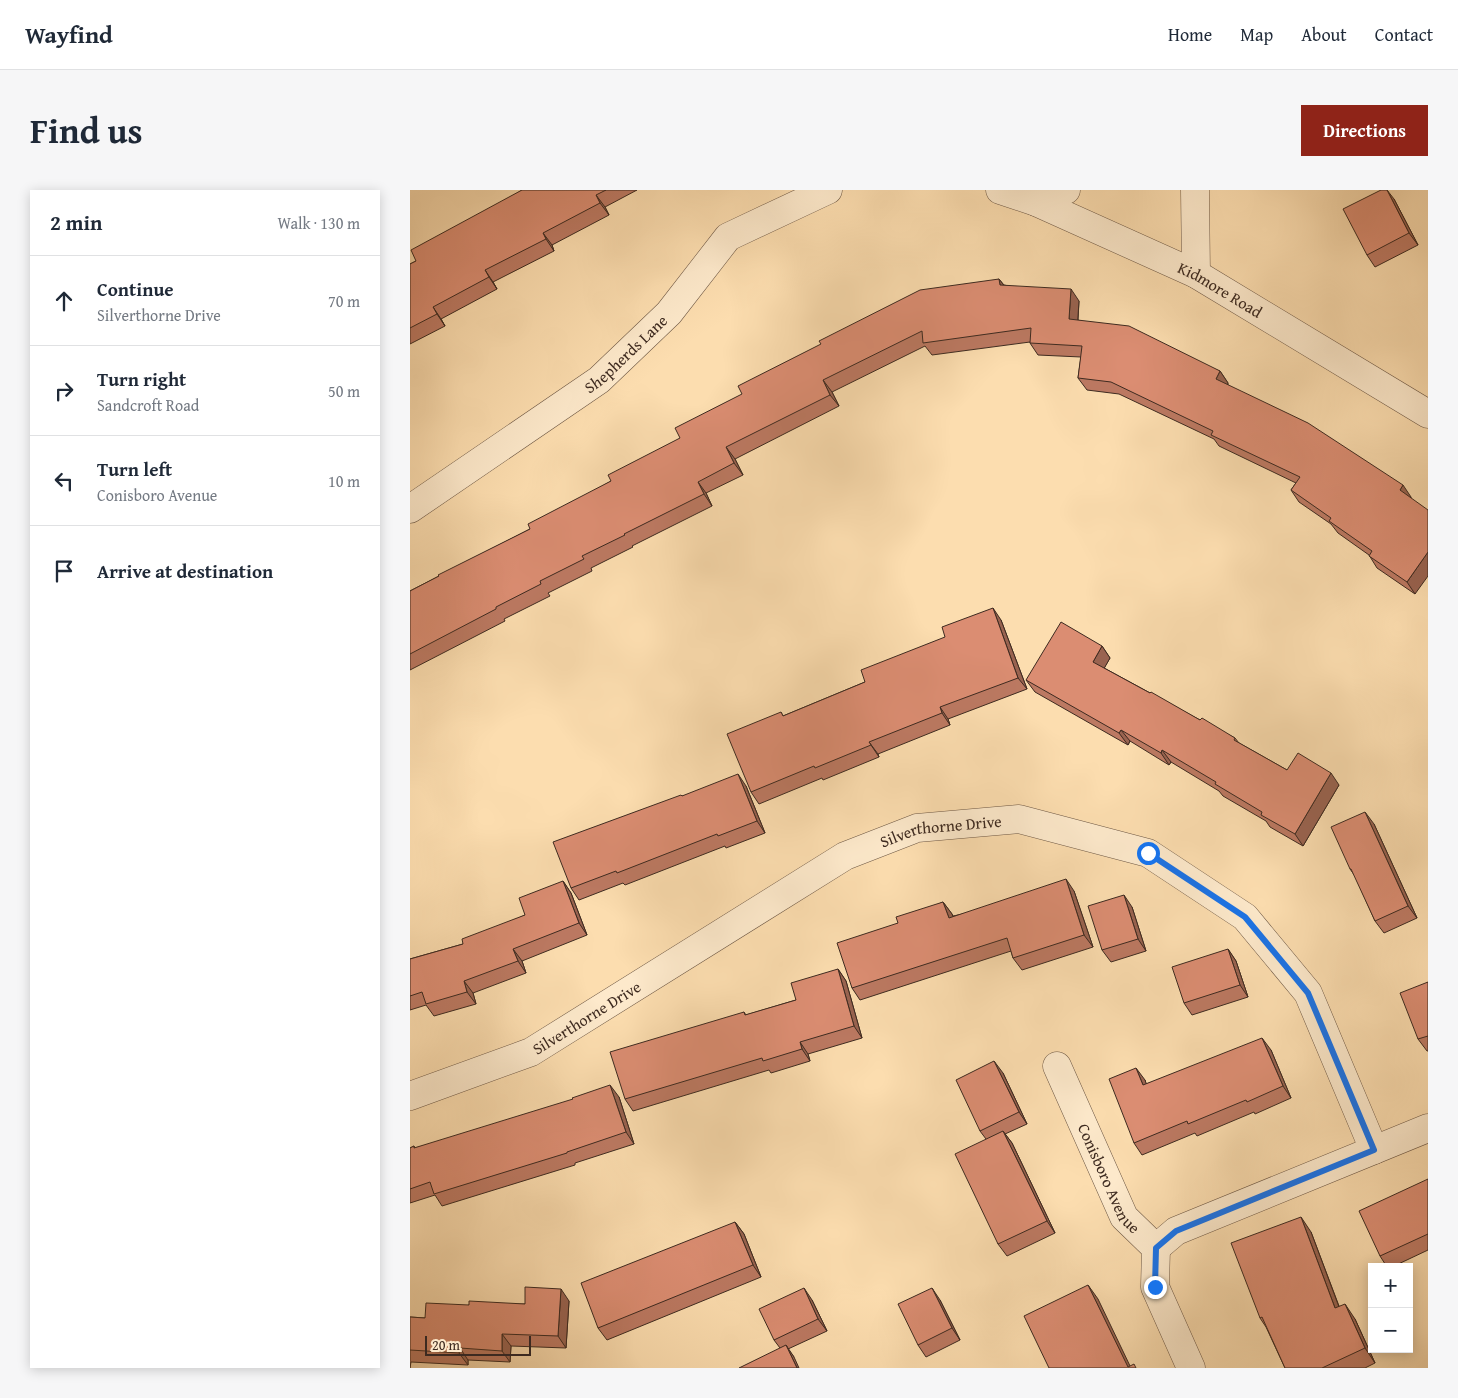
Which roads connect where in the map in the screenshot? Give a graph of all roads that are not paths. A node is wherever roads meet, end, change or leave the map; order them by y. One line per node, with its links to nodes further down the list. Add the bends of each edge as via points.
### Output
1 (828, 190): 8 (street, Shepherds Lane, via 728,237 669,313 599,380)
2 (1000, 190): 5 (street, Kidmore Road)
3 (1066, 190): 5 (street)
4 (1195, 190): 6 (street)
5 (1036, 202): 6 (street, Kidmore Road)
6 (1196, 274): 7 (street, Kidmore Road)
7 (1428, 414)
8 (410, 509)
9 (1057, 1066): 13 (street, Conisboro Avenue, via 1124,1217)
10 (410, 1096): 12 (street, Silverthorne Drive, via 531,1052 845,856 917,828 1019,819 1148,853 1245,917 1308,993)
11 (1428, 1128): 12 (street)
12 (1374, 1150): 13 (street, via 1176,1231)
13 (1156, 1248): 14 (street, Conisboro Avenue, via 1155,1287)
14 (1191, 1368)

